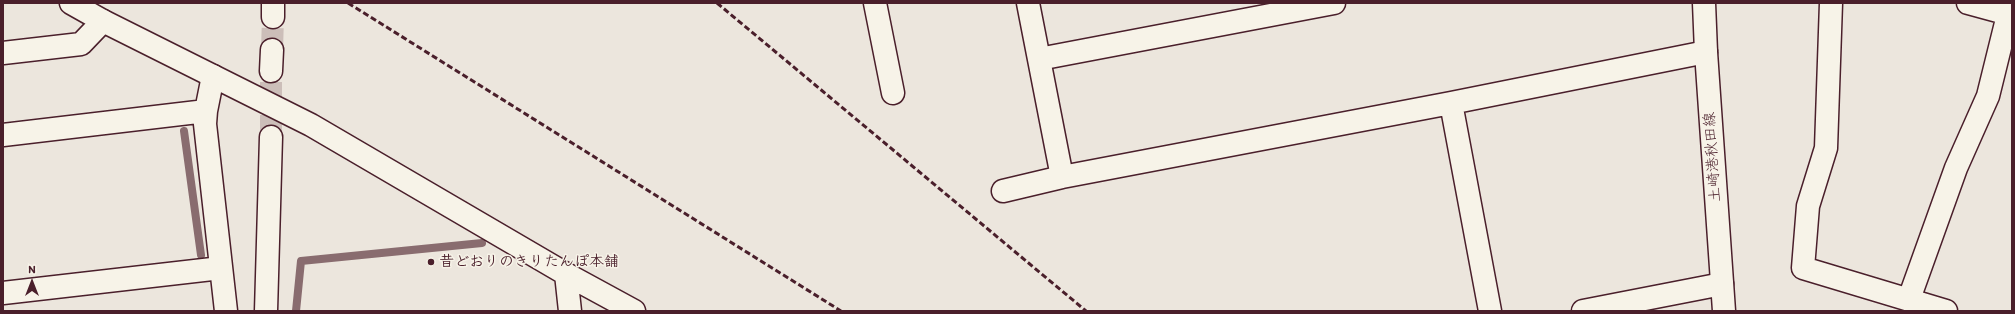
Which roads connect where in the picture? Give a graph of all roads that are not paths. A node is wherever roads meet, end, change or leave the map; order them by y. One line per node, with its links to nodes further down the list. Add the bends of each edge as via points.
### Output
1 (71, 3): 9 (street)
2 (875, 3): 14 (street)
3 (1028, 3): 12 (street)
4 (1334, 3): 12 (street)
5 (1704, 3): 10 (street, 土崎港秋田線)
6 (1831, 3): 25 (street, via 1826,148 1808,206 1803,268)
7 (1968, 3): 8 (street)
8 (2010, 15): 25 (street, via 1988,96 1956,168)
9 (103, 21): 11 (street, via 81,44); 13 (street)
10 (1706, 52): 15 (street); 23 (street, 土崎港秋田線)
11 (3, 53)
12 (1038, 59): 19 (street)
13 (213, 76): 16 (street); 22 (street, via 311,125)
14 (893, 93)
15 (1451, 103): 19 (street); 31 (street)
16 (206, 111): 17 (street); 21 (street, via 205,124)
17 (3, 135)
18 (271, 137): 28 (street)
19 (1062, 177): 20 (street)
20 (1003, 191)
21 (221, 268): 24 (street); 27 (street)
22 (566, 274): 29 (street); 30 (street)
23 (1722, 284): 26 (street); 33 (street, 土崎港秋田線)
24 (3, 293)
25 (1909, 299): 34 (street)
26 (1631, 306): 32 (street)
27 (226, 311)
28 (266, 311)
29 (570, 311)
30 (634, 311)
31 (1490, 311)
32 (1583, 311)
33 (1724, 311)
34 (1946, 311)

